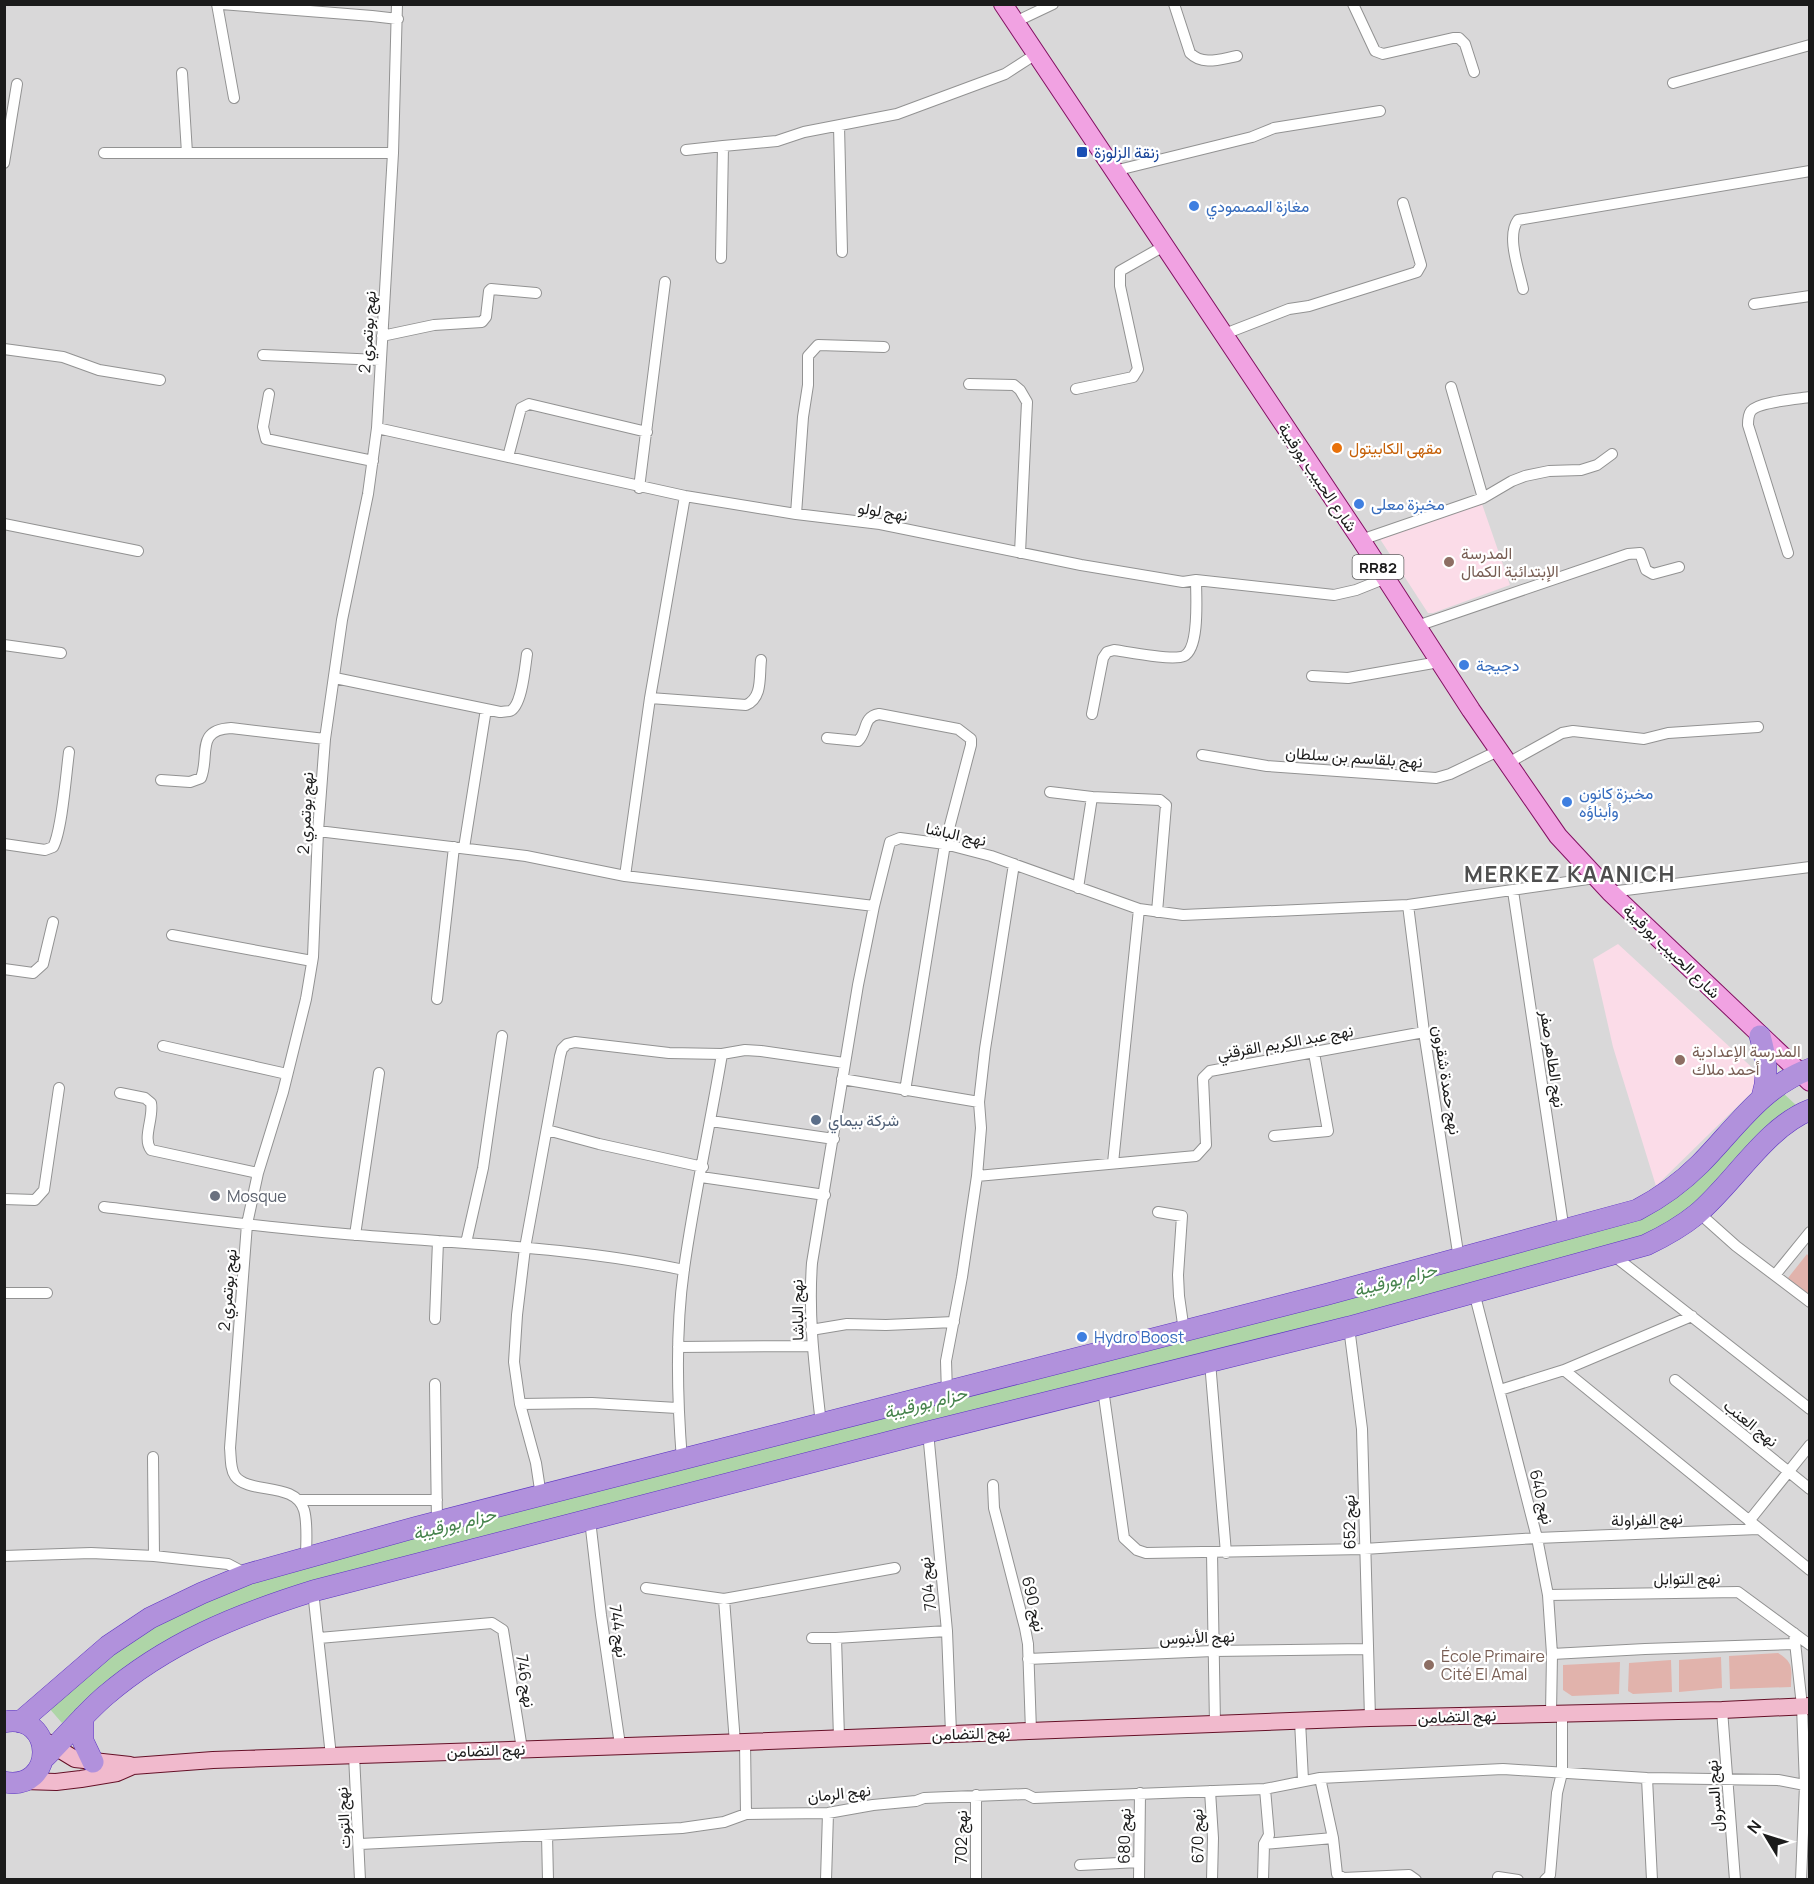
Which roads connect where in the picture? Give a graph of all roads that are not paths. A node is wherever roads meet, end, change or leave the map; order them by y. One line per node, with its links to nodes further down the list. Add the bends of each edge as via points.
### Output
1 (219, 4): 7 (street); 16 (street)
2 (397, 4): 7 (street, نهج بوتمري 2)
3 (1003, 4): 8 (main road, شارع الحبيب بورقيبة / RR82)
4 (1053, 4): 8 (street)
5 (1174, 4): 11 (street, via 1190,53 1196,59)
6 (1353, 4): 12 (street, via 1375,51 1383,54 1459,38 1465,44)
7 (398, 19): 23 (street, نهج بوتمري 2)
8 (1015, 22): 10 (main road, شارع الحبيب بورقيبة / RR82)
9 (1809, 45): 14 (street)
10 (1036, 54): 18 (street, via 1005,75 897,114); 25 (main road, شارع الحبيب بورقيبة / RR82)
11 (1237, 56)
12 (1474, 72)
13 (182, 73): 22 (street)
14 (1673, 83)
15 (17, 84): 24 (street)
16 (234, 98)
17 (1380, 111): 25 (street, via 1274,128)
18 (839, 126): 19 (street, via 777,141); 29 (street)
19 (723, 146): 20 (street); 30 (street)
20 (686, 150)
21 (104, 153): 22 (street)
22 (187, 153): 23 (street)
23 (393, 153): 37 (street, نهج بوتمري 2)
24 (4, 163)
25 (1114, 171): 28 (main road, شارع الحبيب بورقيبة / RR82)
26 (1809, 171): 32 (street, via 1518,220 1513,239)
27 (1403, 203): 36 (street, via 1421,265 1417,272 1289,309)
28 (1164, 246): 36 (main road, شارع الحبيب بورقيبة / RR82); 45 (street, via 1120,271 1119,286 1138,369 1133,377)
29 (842, 252)
30 (722, 258)
31 (665, 282): 49 (street)
32 (1523, 289)
33 (536, 293): 37 (street, via 491,289 482,322 434,325)
34 (1809, 296): 35 (street)
35 (1754, 304)
36 (1222, 335): 58 (main road, شارع الحبيب بورقيبة / RR82)
37 (382, 336): 41 (street, نهج بوتمري 2)
38 (884, 347): 56 (street, via 818,345 808,356)
39 (4, 349): 42 (street, via 63,357 99,370)
40 (263, 355): 41 (street)
41 (380, 360): 48 (street, نهج بوتمري 2)
42 (160, 380)
43 (969, 384): 61 (street, via 1014,386 1027,402)
44 (1451, 387): 55 (street)
45 (1076, 389)
46 (269, 394): 52 (street, via 263,428 266,439)
47 (1809, 397): 60 (street, via 1762,405 1754,408 1749,417 1748,425)
48 (377, 429): 51 (street, نهج لولو); 52 (street, نهج بوتمري 2)
49 (647, 432): 51 (street, via 529,404 520,408); 53 (street)
50 (1612, 454): 55 (street, via 1581,470 1525,476)
51 (508, 457): 53 (street, نهج لولو)
52 (373, 461): 72 (street, نهج بوتمري 2, via 342,620)
53 (639, 488): 54 (street, نهج لولو)
54 (685, 496): 56 (street, نهج لولو); 73 (street)
55 (1483, 498): 58 (street)
56 (796, 514): 61 (street, نهج لولو, via 880,524)
57 (4, 524): 59 (street)
58 (1360, 540): 63 (main road, شارع الحبيب بورقيبة / RR82)
59 (138, 551)
60 (1788, 553)
61 (1020, 554): 64 (street, نهج لولو, via 1162,579)
62 (1679, 567): 65 (street, via 1653,574 1646,570 1640,554 1628,554)
63 (1386, 578): 64 (street, نهج لولو, via 1334,595); 65 (main road, شارع الحبيب بورقيبة / RR82)
64 (1196, 580): 75 (street, via 1195,635 1190,650 1184,656 1172,657 1107,652 1102,658)
65 (1417, 626): 70 (main road, شارع الحبيب بورقيبة / RR82)
66 (4, 645): 67 (street)
67 (61, 653)
68 (527, 654): 74 (street, via 516,706 500,712)
69 (761, 660): 73 (street, via 758,692 746,705)
70 (1439, 662): 71 (street, via 1347,678); 81 (main road, شارع الحبيب بورقيبة / RR82)
71 (1312, 676)
72 (335, 678): 74 (street); 78 (street, نهج بوتمري 2)
73 (650, 698): 91 (street)
74 (486, 709): 88 (street)
75 (1092, 714)
76 (1758, 727): 81 (street, نهج بلقاسم بن سلطان, via 1668,733 1644,739 1573,730)
77 (827, 738): 87 (street, via 858,741 870,718 879,714 958,729 966,734 971,746)
78 (325, 739): 82 (street, via 225,728 208,737 201,778 190,782); 85 (street, نهج بوتمري 2)
79 (69, 752): 86 (street, via 59,826 52,847 45,850)
80 (1202, 755): 81 (street, نهج بلقاسم بن سلطان, via 1267,766 1436,778)
81 (1503, 757): 92 (main road, شارع الحبيب بورقيبة / RR82, via 1558,836)
82 (161, 780)
83 (1050, 792): 84 (street)
84 (1092, 797): 93 (street); 99 (street, via 1160,800 1166,805)
85 (318, 831): 88 (street); 102 (street, نهج بوتمري 2)
86 (4, 844)
87 (945, 844): 89 (street, نهج الباشا); 97 (street, نهج الباشا, via 900,838 890,842); 117 (street)
88 (459, 847): 91 (street); 104 (street)
89 (1014, 864): 93 (street, نهج الباشا); 120 (street)
90 (1809, 867): 95 (street)
91 (625, 876): 97 (street)
92 (1595, 878): 94 (street, نهج الباشا); 95 (main road, شارع الحبيب بورقيبة / RR82)
93 (1078, 888): 98 (street, نهج الباشا)
94 (1514, 891): 96 (street, نهج الباشا); 136 (street, نهج الطاهر صفر)
95 (1610, 892): 107 (main road, شارع الحبيب بورقيبة / RR82)
96 (1408, 905): 99 (street, نهج الباشا, via 1209,915); 105 (street, نهج حمدة شقرون)
97 (874, 906): 111 (street, نهج الباشا)
98 (1139, 909): 99 (street, نهج الباشا); 126 (street)
99 (1157, 912)
100 (53, 922): 103 (street, via 43,964 37,972)
101 (172, 935): 102 (street)
102 (312, 962): 113 (street, نهج بوتمري 2)
103 (4, 969)
104 (437, 999)
105 (1424, 1032): 109 (street, نهج عبد الكريم القرقني); 143 (street, نهج حمدة شقرون)
106 (502, 1036): 140 (street, via 483,1168)
107 (1760, 1036): 114 (main road, شارع الحبيب بورقيبة / RR82); 119 (highway, via 1767,1068)
108 (163, 1046): 113 (street)
109 (1314, 1053): 124 (street, via 1328,1131); 126 (street, نهج عبد الكريم القرقني, via 1210,1071 1203,1078 1206,1145 1197,1156)
110 (722, 1054): 111 (street, via 761,1051); 122 (street); 123 (street, via 567,1044 560,1056)
111 (844, 1063): 115 (street, نهج الباشا)
112 (379, 1073): 137 (street)
113 (287, 1074): 128 (street, نهج بوتمري 2)
114 (1806, 1074): 119 (highway, via 1782,1082)
115 (842, 1078): 117 (street); 125 (street, نهج الباشا)
116 (59, 1088): 131 (street, via 44,1190 35,1200)
117 (905, 1091): 120 (street)
118 (120, 1093): 128 (street, via 151,1103 147,1142 151,1150)
119 (1762, 1097): 136 (highway, via 1699,1165 1660,1197 1636,1210)
120 (978, 1102): 129 (street, via 981,1128)
121 (1809, 1110): 134 (highway, via 1782,1127)
122 (711, 1121): 125 (street); 127 (street)
123 (547, 1130): 127 (street); 141 (street)
124 (1274, 1136)
125 (834, 1139): 130 (street, نهج الباشا)
126 (1113, 1163): 129 (street, نهج عبد الكريم القرقني)
127 (702, 1172): 130 (street); 144 (street)
128 (258, 1173): 135 (street, نهج بوتمري 2)
129 (977, 1176): 152 (street)
130 (825, 1195): 154 (street, نهج الباشا, via 812,1263)
131 (4, 1199)
132 (104, 1207): 135 (street)
133 (1158, 1212): 155 (street, via 1182,1216 1178,1275)
134 (1698, 1213): 142 (highway, via 1673,1233); 145 (street)
135 (247, 1224): 137 (street); 177 (street, نهج بوتمري 2, via 230,1448 232,1469 241,1480)
136 (1564, 1231): 143 (highway)
137 (355, 1235): 139 (street)
138 (1807, 1239): 145 (street)
139 (438, 1241): 140 (street); 151 (street)
140 (466, 1243): 141 (street)
141 (525, 1248): 144 (street); 165 (street, via 514,1362)
142 (1613, 1255): 146 (highway); 150 (street)
143 (1459, 1260): 155 (highway)
144 (684, 1270): 157 (street)
145 (1775, 1275): 149 (street)
146 (1474, 1292): 153 (highway); 163 (street, نهج 640)
147 (4, 1293): 148 (street)
148 (47, 1293)
149 (1809, 1302)
150 (1692, 1316): 159 (street); 167 (street)
151 (435, 1319)
152 (954, 1322): 154 (street, via 847,1324); 164 (street, via 946,1361)
153 (1349, 1327): 158 (highway); 184 (street, نهج 652, via 1362,1429)
154 (811, 1330): 156 (street, نهج الباشا)
155 (1184, 1331): 164 (highway)
156 (812, 1346): 157 (street); 168 (street, نهج الباشا)
157 (678, 1347): 166 (street)
158 (1210, 1362): 162 (highway); 186 (street)
159 (1564, 1370): 163 (street); 180 (street)
160 (1675, 1380): 173 (street, نهج العنب)
161 (435, 1384): 178 (street)
162 (1102, 1389): 169 (highway); 185 (street, نهج الفراولة, via 1124,1538 1146,1553)
163 (1500, 1390): 183 (street, نهج 640)
164 (947, 1393): 168 (highway)
165 (520, 1404): 166 (street); 176 (street)
166 (677, 1408): 172 (street)
167 (1809, 1409)
168 (821, 1424): 172 (highway)
169 (928, 1432): 179 (highway); 197 (street, نهج 704)
170 (1809, 1445): 173 (street)
171 (153, 1457): 188 (street)
172 (682, 1460): 176 (highway)
173 (1788, 1472): 175 (street, نهج العنب); 180 (street)
174 (993, 1485): 206 (street, نهج 690, via 994,1508 1025,1628)
175 (1809, 1489)
176 (541, 1496): 181 (highway)
177 (298, 1500): 178 (street); 189 (street, via 303,1510)
178 (437, 1500): 181 (street)
179 (590, 1520): 194 (highway); 219 (street, نهج 744)
180 (1749, 1521): 182 (street)
181 (437, 1522): 189 (highway)
182 (1758, 1529): 183 (street, نهج الفراولة); 191 (street)
183 (1537, 1538): 184 (street, نهج الفراولة); 195 (street, نهج 640)
184 (1364, 1549): 186 (street, نهج الفراولة); 203 (street, نهج 652)
185 (1212, 1553): 186 (street, نهج الفراولة); 204 (street)
186 (1226, 1553)
187 (4, 1556): 188 (street)
188 (154, 1556): 192 (street, via 228,1564)
189 (306, 1557): 192 (highway)
190 (895, 1568): 196 (street)
191 (1809, 1570)
192 (248, 1574): 213 (highway, via 150,1618)
193 (646, 1588): 196 (street)
194 (313, 1591): 198 (street); 210 (highway, via 243,1614 178,1645 126,1679)
195 (1548, 1595): 201 (street, نهج التوابل, via 1738,1592); 205 (street, نهج 640)
196 (724, 1599): 218 (street)
197 (947, 1631): 200 (street); 216 (street, نهج 704)
198 (318, 1638): 221 (street, نهج 746, via 492,1623 503,1630); 223 (street)
199 (812, 1638): 200 (street)
200 (836, 1638): 217 (street)
201 (1794, 1638): 202 (street, نهج التوابل); 205 (street); 207 (street)
202 (1809, 1645)
203 (1367, 1649): 204 (street, نهج الأبنوس); 211 (street, نهج 652)
204 (1214, 1651): 206 (street, نهج الأبنوس); 214 (street)
205 (1552, 1654): 209 (street, نهج 640)
206 (1028, 1659): 215 (street, نهج 690)
207 (1806, 1706): 208 (street, نهج التضامن); 232 (street)
208 (1722, 1710): 209 (street, نهج التضامن); 229 (street, نهج السرول)
209 (1557, 1713): 211 (street, نهج التضامن); 226 (street, نهج 640)
210 (83, 1717): 220 (highway); 224 (highway, via 83,1741)
211 (1370, 1718): 212 (street, نهج التضامن)
212 (1299, 1721): 214 (street, نهج التضامن); 230 (street)
213 (12, 1722): 220 (highway, via 34,1729)
214 (1215, 1724): 215 (street, نهج التضامن)
215 (1031, 1731): 216 (street, نهج التضامن)
216 (951, 1733): 217 (street, نهج التضامن)
217 (839, 1738): 218 (street, نهج التضامن)
218 (740, 1743): 219 (street, نهج التضامن); 239 (street)
219 (620, 1745): 221 (street, نهج التضامن)
220 (46, 1748): 224 (street, نهج التضامن); 231 (highway, via 35,1774)
221 (522, 1749): 222 (street, نهج التضامن)
222 (354, 1755): 223 (street, نهج التضامن); 242 (street, نهج التوت)
223 (331, 1756): 225 (street, نهج التضامن)
224 (93, 1762): 225 (street, نهج التضامن)
225 (133, 1766): 231 (street, نهج التضامن, via 81,1779)
226 (1562, 1773): 227 (street, نهج الرمان, via 1503,1769); 228 (street, نهج الرمان); 256 (street, نهج 640, via 1550,1875)
227 (1320, 1778): 230 (street, نهج الرمان); 241 (street)
228 (1647, 1778): 229 (street, نهج الرمان); 257 (street)
229 (1728, 1778): 232 (street, نهج الرمان); 258 (street, نهج السرول)
230 (1303, 1780): 233 (street, نهج الرمان)
231 (14, 1782): 237 (highway)
232 (1807, 1785): 259 (street)
233 (1265, 1788): 234 (street, نهج الرمان); 243 (street, via 1269,1835)
234 (1210, 1791): 235 (street, نهج الرمان); 253 (street, نهج 670)
235 (1140, 1793): 236 (street, نهج الرمان, via 1034,1798 1026,1794); 244 (street, نهج 680)
236 (976, 1795): 238 (street, نهج الرمان, via 924,1798); 251 (street, نهج 702)
237 (4, 1802)
238 (828, 1813): 239 (street, نهج الرمان); 250 (street)
239 (746, 1814): 240 (street, نهج الرمان, via 724,1822 682,1828)
240 (547, 1835): 242 (street, نهج الرمان); 249 (street)
241 (1333, 1838): 243 (street); 247 (street, via 1337,1874 1343,1878 1410,1875)
242 (360, 1844): 248 (street, نهج التوت)
243 (1264, 1844): 254 (street)
244 (1139, 1862): 245 (street); 252 (street, نهج 680)
245 (1080, 1865)
246 (1498, 1877): 255 (street)
247 (1416, 1879)
248 (360, 1880)
249 (548, 1880)
250 (826, 1880)
251 (976, 1880)
252 (1138, 1880)
253 (1212, 1880)
254 (1263, 1880)
255 (1518, 1880)
256 (1545, 1880)
257 (1652, 1880)
258 (1736, 1880)
259 (1801, 1880)

